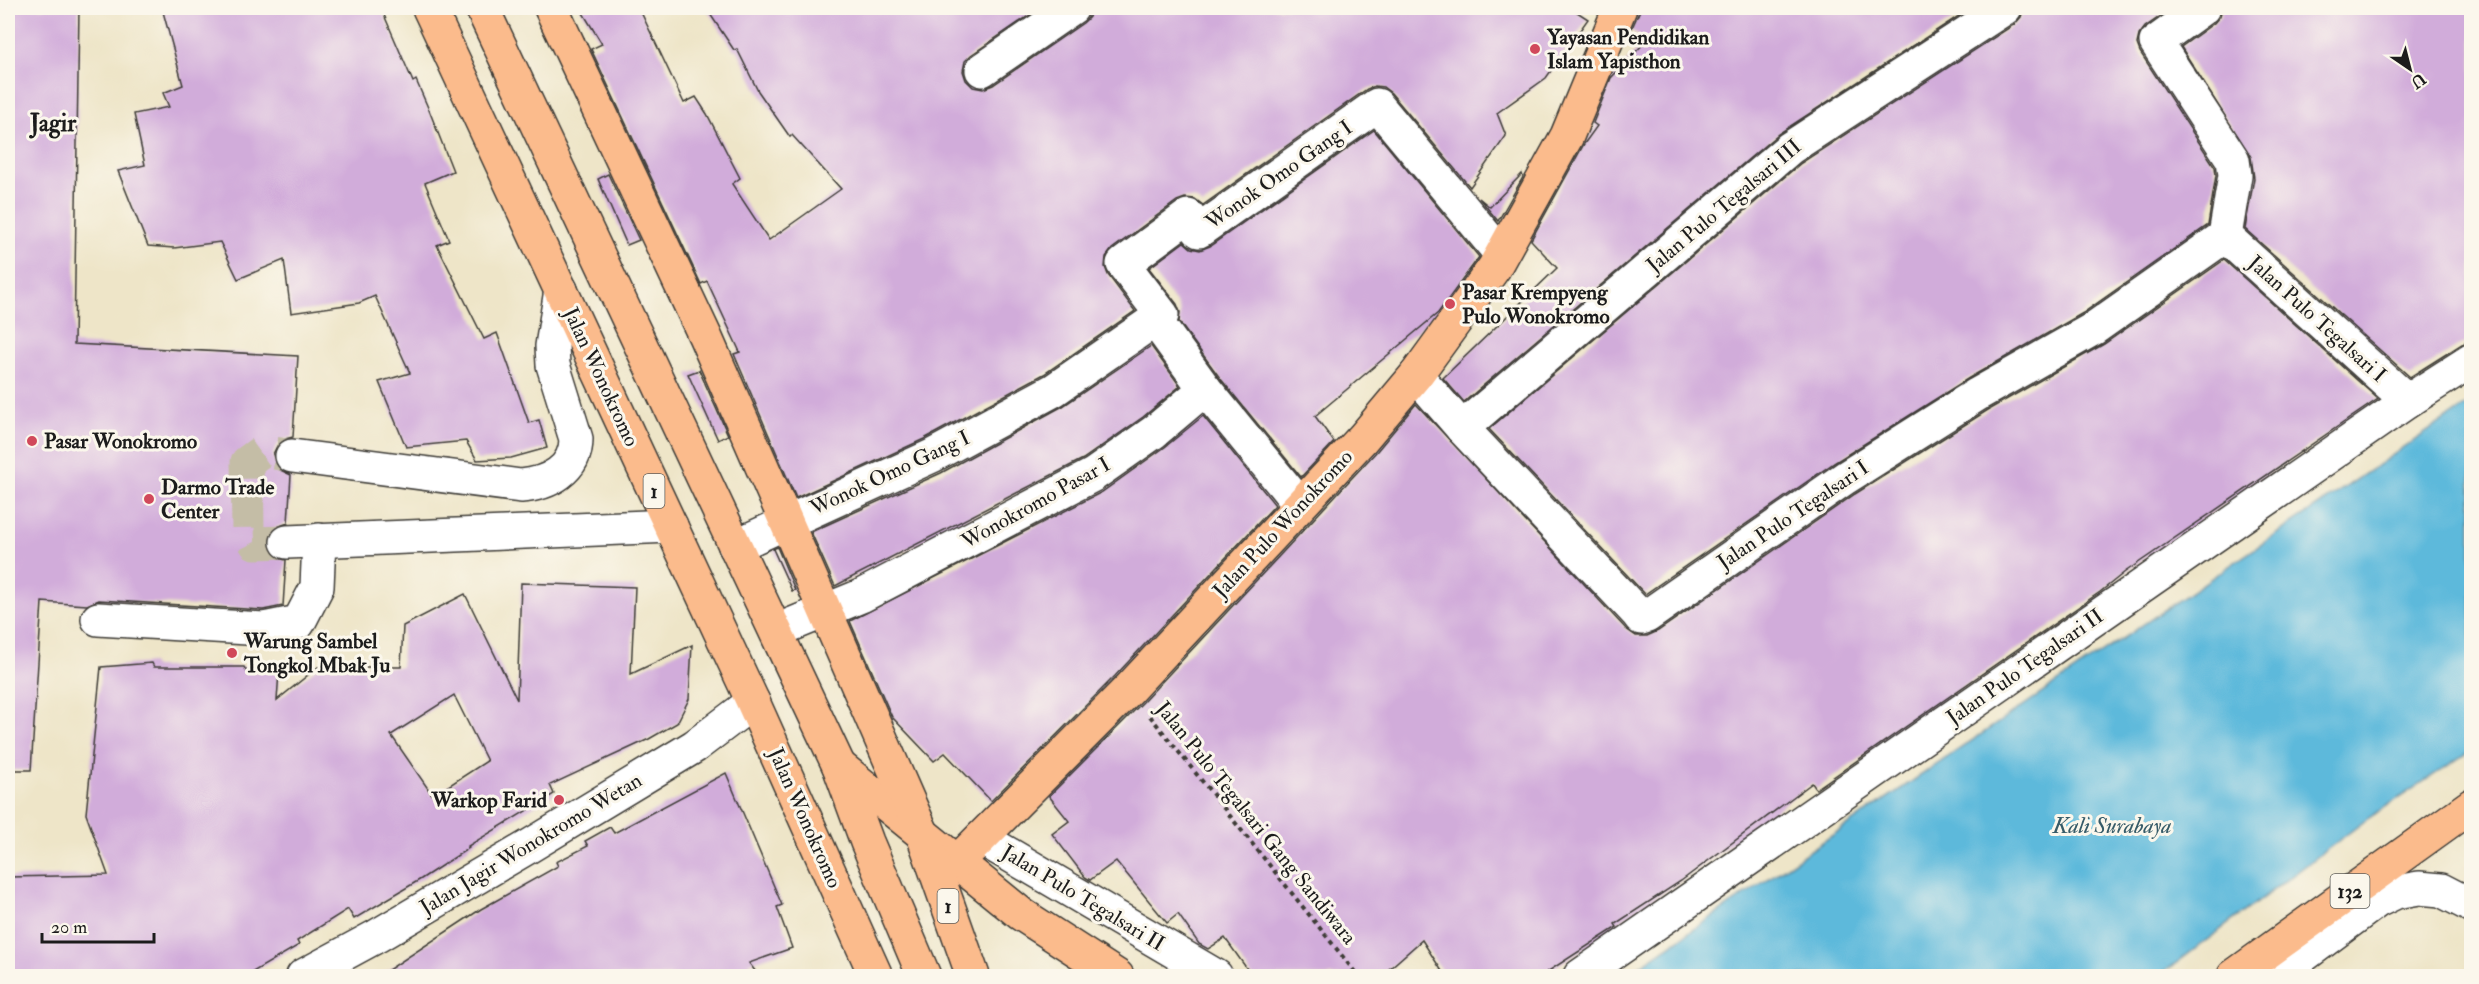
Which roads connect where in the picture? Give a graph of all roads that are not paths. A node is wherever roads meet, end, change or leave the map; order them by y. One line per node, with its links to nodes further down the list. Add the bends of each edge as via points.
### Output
1 (429, 8): 11 (main road, Jalan Wonokromo / 1)
2 (482, 8): 23 (main road)
3 (551, 8): 29 (main road, 1, via 705,336)
4 (1072, 8): 8 (street)
5 (1620, 8): 10 (main road, Jalan Pulo Wonokromo, via 1567,136)
6 (2005, 8): 17 (street, Jalan Pulo Tegalsari III, via 1790,148)
7 (2195, 10): 9 (street, via 2156,42 2236,168)
8 (982, 70)
9 (2225, 236): 16 (street, Jalan Pulo Tegalsari I); 17 (street, Jalan Pulo Tegalsari I, via 2093,329 1978,394 1845,478 1641,618)
10 (1501, 254): 12 (street, Wonok Omo Gang I, via 1377,105 1199,231 1188,216 1124,264 1162,315); 14 (main road, Jalan Pulo Wonokromo)
11 (561, 290): 18 (street, via 552,346 553,365 576,450 571,462 549,481 521,486); 20 (main road, Jalan Wonokromo / 1)
12 (1155, 320): 15 (street); 23 (street, Wonok Omo Gang I, via 1054,390 933,456)
13 (2472, 360): 16 (street, Jalan Pulo Tegalsari II)
14 (1416, 375): 17 (street, Jalan Pulo Tegalsari I); 19 (main road, Jalan Pulo Wonokromo, via 1364,438)
15 (1205, 389): 19 (street); 25 (street, Wonokromo Pasar I, via 1154,432 1093,475 871,592)
16 (2408, 401): 39 (street, Jalan Pulo Tegalsari II)
17 (1462, 428)
18 (292, 456)
19 (1300, 505): 30 (main road, Jalan Pulo Wonokromo, via 1129,689)
20 (670, 526): 21 (street); 26 (main road, Jalan Wonokromo / 1)
21 (319, 540): 22 (street); 24 (street, via 317,587 299,622 264,629)
22 (287, 542)
23 (735, 546): 25 (main road)
24 (98, 619)
25 (776, 631): 27 (main road)
26 (753, 702): 33 (street, Jalan Jagir Wonokromo Wetan, via 695,746); 34 (main road, Jalan Wonokromo / 1)
27 (839, 766): 29 (main road); 35 (main road)
28 (2470, 810): 40 (main road, 132)
29 (923, 835): 31 (main road); 36 (main road, 1)
30 (981, 838): 31 (main road, Jalan Pulo Wonokromo); 38 (street, Jalan Pulo Tegalsari II)
31 (956, 862): 37 (main road, via 1021,914)
32 (2472, 906): 41 (street, via 2441,890 2396,892 2377,901)
33 (303, 976)
34 (876, 976)
35 (924, 976)
36 (973, 976)
37 (1117, 976)
38 (1216, 976)
39 (1580, 976)
40 (2234, 976)
41 (2276, 976)

